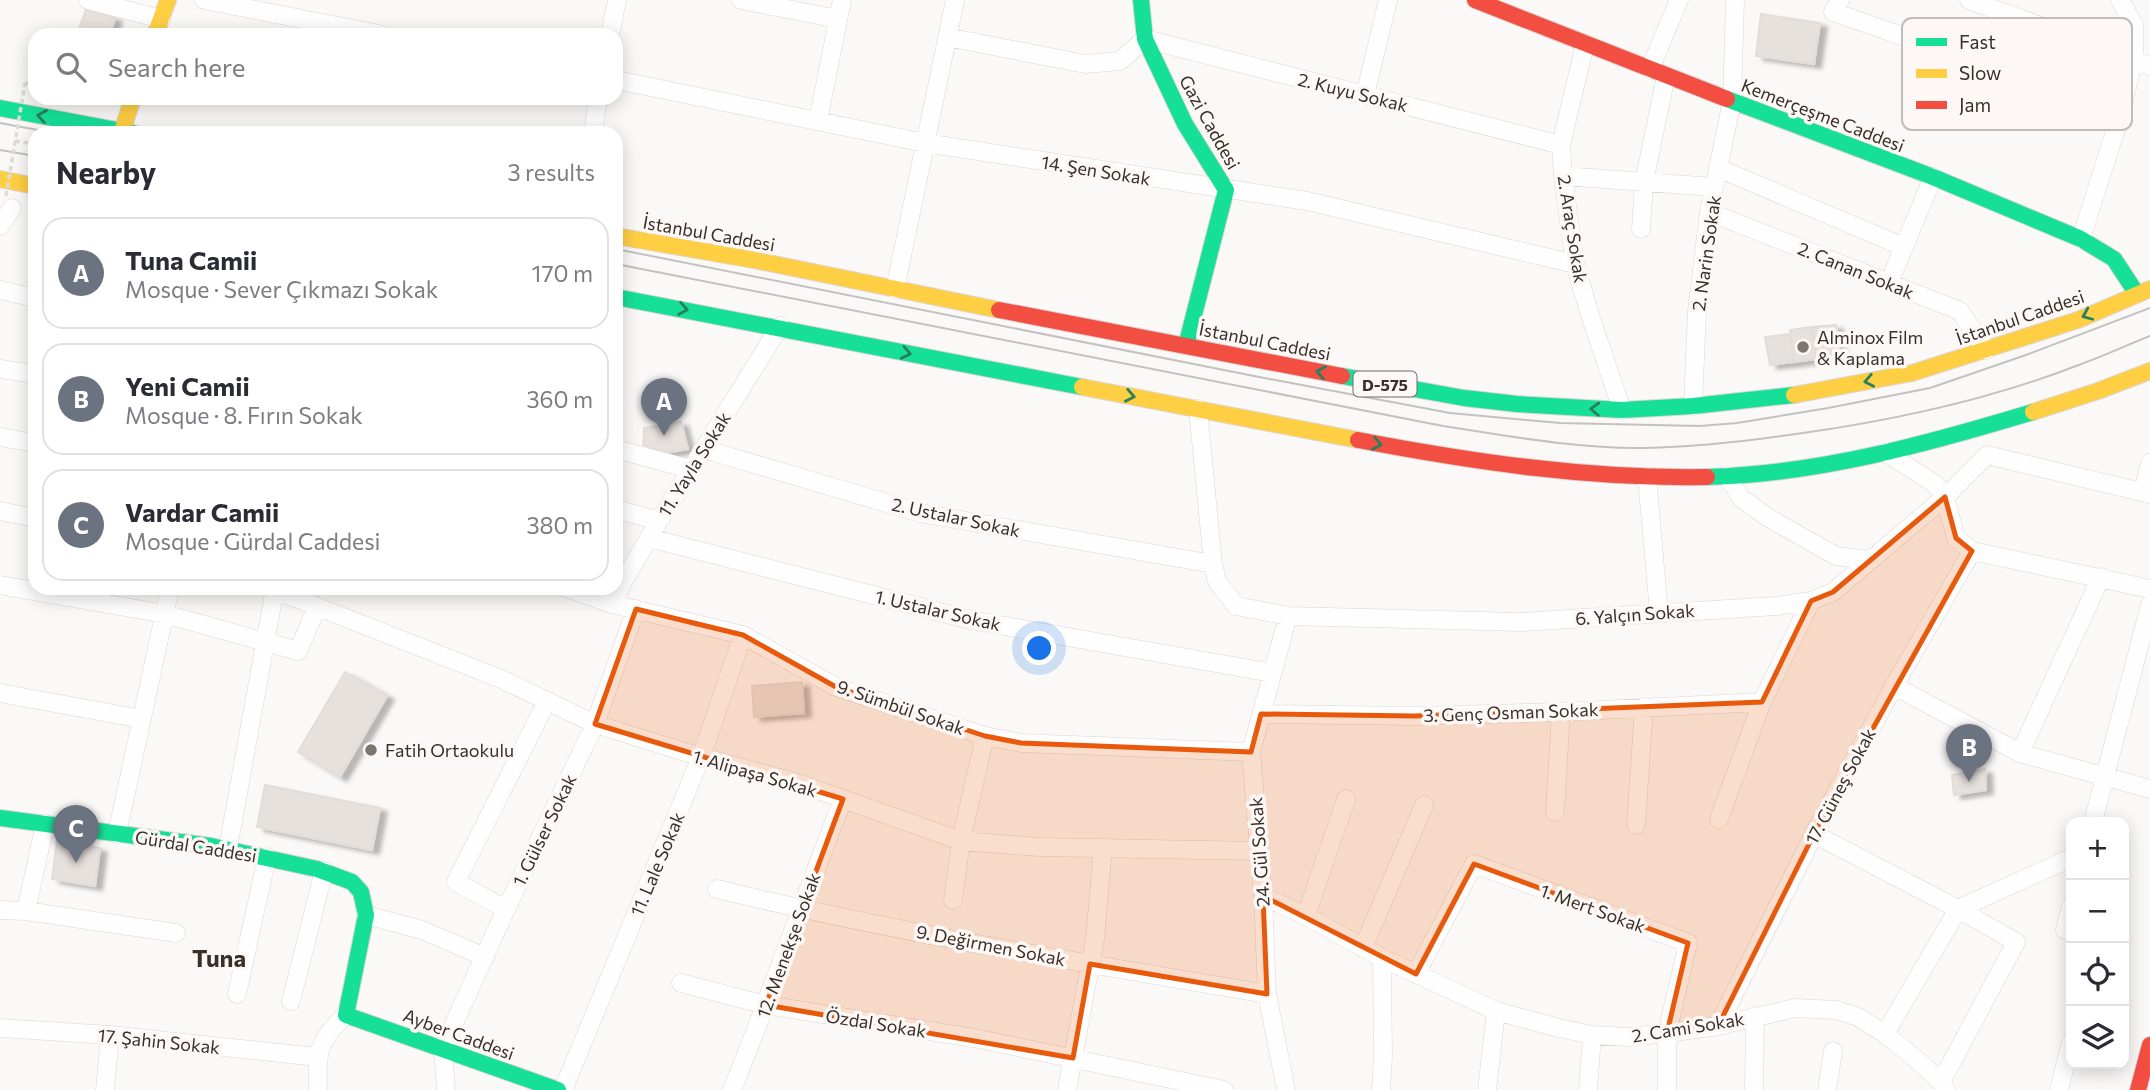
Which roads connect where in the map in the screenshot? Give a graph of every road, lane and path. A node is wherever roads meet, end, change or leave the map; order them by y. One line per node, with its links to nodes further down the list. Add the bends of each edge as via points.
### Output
1 (88, 0): 20 (street)
2 (168, 0): 20 (main road)
3 (204, 0): 21 (street)
4 (617, 0): 22 (street)
5 (842, 0): 18 (street)
6 (955, 0): 24 (street)
7 (1141, 0): 25 (main road, Gazi Caddesi)
8 (1388, 0): 32 (street)
9 (1475, 0): 26 (main road, Kemerçeşme Caddesi)
10 (1679, 0): 28 (street)
11 (1735, 0): 33 (street, 2. Narin Sokak)
12 (1840, 0): 23 (street, via 1833,12)
13 (1969, 0): 16 (street)
14 (2120, 0): 17 (street)
15 (751, 1): 18 (street)
16 (2018, 18)
17 (2130, 18)
18 (838, 19): 37 (street)
19 (2132, 21): 27 (street)
20 (158, 27)
21 (348, 28)
22 (611, 28)
23 (1902, 36)
24 (947, 37): 25 (street, via 1085,64 1120,61); 44 (street)
25 (1145, 39): 32 (street, 2. Kuyu Sokak); 53 (main road, Gazi Caddesi, via 1185,124)
26 (1585, 44): 28 (main road, Kemerçeşme Caddesi); 45 (street, 2. Araç Sokak)
27 (2142, 63): 31 (street)
28 (1658, 72): 33 (main road, Kemerçeşme Caddesi); 50 (street)
29 (623, 81): 37 (street, 14. Şen Sokak)
30 (28, 83): 42 (path, bridge)
31 (2132, 87)
32 (1365, 95): 45 (street, 2. Kuyu Sokak)
33 (1732, 101): 46 (street, 2. Narin Sokak); 48 (main road, Kemerçeşme Caddesi)
34 (133, 105): 39 (main road)
35 (597, 105): 40 (street)
36 (0, 108): 38 (main road, one-way to 36)
37 (818, 121): 44 (street, 14. Şen Sokak)
38 (96, 126)
39 (129, 126)
40 (594, 126)
41 (2116, 130): 59 (street)
42 (15, 141): 43 (path); 54 (path, bridge)
43 (28, 143)
44 (925, 144): 53 (street, 14. Şen Sokak); 63 (street)
45 (1561, 145): 47 (street, 2. Araç Sokak)
46 (1718, 169): 52 (street, 2. Narin Sokak); 60 (street)
47 (1563, 176): 50 (street); 61 (street, 2. Araç Sokak)
48 (1933, 177): 59 (main road, Kemerçeşme Caddesi); 60 (street)
49 (0, 179): 51 (main road)
50 (1644, 182): 52 (street); 57 (street)
51 (28, 185)
52 (1714, 187): 55 (street, 2. Narin Sokak)
53 (1226, 190): 61 (street, 14. Şen Sokak, via 1307,201); 69 (main road, Gazi Caddesi)
54 (9, 202): 56 (street)
55 (1709, 212): 62 (street, 2. Canan Sokak); 74 (street, 2. Narin Sokak, via 1697,311)
56 (0, 226)
57 (1641, 229)
58 (623, 237): 63 (main road, İstanbul Caddesi / D-575)
59 (2081, 239): 65 (main road, Kemerçeşme Caddesi, via 2114,259)
60 (1903, 247): 62 (street)
61 (1575, 264): 76 (street, 2. Araç Sokak)
62 (1889, 283): 70 (street, 2. Canan Sokak, via 1960,311)
63 (895, 289): 69 (main road, İstanbul Caddesi / D-575)
64 (0, 290): 66 (street)
65 (2143, 292): 70 (main road, İstanbul Caddesi / D-575, one-way to 70, via 2078,320)
66 (28, 296)
67 (623, 298): 68 (main road, one-way to 68)
68 (780, 326): 75 (main road, one-way to 75); 79 (street, 11. Yayla Sokak)
69 (1186, 346): 76 (main road, İstanbul Caddesi / D-575, one-way to 69, via 1464,398)
70 (1986, 350): 74 (main road, İstanbul Caddesi / D-575, one-way to 74, via 1900,375 1786,397)
71 (0, 369): 73 (street)
72 (2150, 371): 81 (main road, via 2094,393)
73 (28, 373)
74 (1693, 406): 76 (main road, İstanbul Caddesi / D-575)
75 (1198, 410): 85 (main road, one-way to 85, via 1458,459); 95 (street)
76 (1622, 410)
77 (0, 437): 78 (street)
78 (28, 442)
79 (704, 449): 83 (street, 11. Yayla Sokak); 95 (street, 2. Ustalar Sokak, via 920,513)
80 (623, 451): 83 (street)
81 (1885, 452): 84 (main road, via 1799,469); 87 (street, via 1935,484)
82 (2150, 463): 86 (street)
83 (690, 469): 91 (street, 11. Yayla Sokak)
84 (1727, 476): 85 (main road); 94 (street, via 1741,498 1767,517 1836,556)
85 (1647, 477): 112 (street)
86 (2146, 493): 87 (street, 6. Yalçın Sokak, via 1987,455)
87 (1945, 497): 93 (street, via 1956,538); 94 (street, 6. Yalçın Sokak)
88 (0, 511): 90 (street)
89 (623, 511): 91 (street)
90 (28, 517)
91 (659, 521): 92 (street, 11. Yayla Sokak)
92 (649, 538): 97 (street, 11. Yayla Sokak); 117 (street, 1. Ustalar Sokak, via 971,620)
93 (1972, 551): 96 (street); 118 (street, 17. Güneş Sokak)
94 (1869, 560): 107 (street, 6. Yalçın Sokak, via 1833,592)
95 (1213, 564): 114 (street, 6. Yalçın Sokak, via 1217,580 1236,606)
96 (2101, 577): 99 (street); 129 (street)
97 (623, 584)
98 (0, 585): 100 (street)
99 (2150, 589)
100 (28, 590)
101 (57, 595): 113 (street)
102 (169, 595): 113 (street)
103 (274, 595): 116 (street)
104 (289, 595): 110 (street, 1. Alipaşa Sokak)
105 (587, 595): 108 (street, 9. Sümbül Sokak)
106 (617, 595): 108 (street, 11. Yayla Sokak)
107 (1811, 601): 112 (street, 6. Yalçın Sokak); 121 (street)
108 (612, 604): 111 (street, 9. Sümbül Sokak)
109 (2150, 605): 131 (street)
110 (317, 607): 116 (street, via 298,651); 120 (street, 1. Alipaşa Sokak)
111 (636, 609): 115 (street, 9. Sümbül Sokak); 126 (street, 1. Gülser Sokak)
112 (1659, 612): 114 (street, 6. Yalçın Sokak, via 1522,622)
113 (165, 614): 116 (street); 125 (street)
114 (1289, 617): 117 (street, 24. Gül Sokak)
115 (743, 635): 127 (street, 9. Sümbül Sokak, via 836,687); 130 (street, 11. Lale Sokak)
116 (264, 641): 146 (street)
117 (1272, 673): 124 (street, 24. Gül Sokak)
118 (1894, 686): 129 (street); 143 (street, 17. Güneş Sokak)
119 (0, 693): 125 (street)
120 (547, 701): 126 (street, 1. Alipaşa Sokak); 154 (street, via 456,882)
121 (1762, 702): 122 (street, 3. Genç Osman Sokak); 139 (street)
122 (1644, 708): 123 (street, 3. Genç Osman Sokak); 141 (street)
123 (1561, 712): 124 (street, 3. Genç Osman Sokak); 136 (street)
124 (1261, 714): 128 (street, 24. Gül Sokak)
125 (142, 719): 142 (street)
126 (595, 724): 130 (street, 1. Alipaşa Sokak); 154 (street, 1. Gülser Sokak)
127 (985, 736): 128 (street, 9. Sümbül Sokak, via 1021,743); 144 (street)
128 (1251, 752): 147 (street, 24. Gül Sokak)
129 (2020, 753): 131 (street)
130 (701, 757): 133 (street, 1. Alipaşa Sokak); 194 (street, 11. Lale Sokak)
131 (2104, 778): 132 (street); 137 (street)
132 (2150, 789)
133 (844, 799): 144 (street, 1. Alipaşa Sokak); 155 (street, 12. Menekşe Sokak)
134 (1346, 799): 160 (street)
135 (1424, 805): 164 (street)
136 (1555, 812)
137 (2094, 817)
138 (0, 818): 140 (main road, Gürdal Caddesi)
139 (1720, 819)
140 (45, 824): 142 (main road, Gürdal Caddesi); 158 (street)
141 (1636, 825)
142 (117, 834): 146 (main road, Gürdal Caddesi)
143 (1814, 834): 156 (street); 177 (street, 17. Güneş Sokak)
144 (961, 841): 145 (street, 1. Alipaşa Sokak); 153 (street)
145 (1104, 847): 147 (street, 1. Alipaşa Sokak); 167 (street)
146 (228, 848): 148 (main road, Gürdal Caddesi)
147 (1259, 850): 152 (street, 24. Gül Sokak)
148 (267, 857): 150 (main road, Gürdal Caddesi); 170 (street)
149 (2066, 860): 156 (street)
150 (324, 871): 159 (main road, Gürdal Caddesi, via 354,883 365,900); 172 (street)
151 (717, 889): 155 (street, 9. Değirmen Sokak)
152 (1263, 897): 160 (street, 2. Cami Sokak); 171 (street, 24. Gül Sokak)
153 (953, 900)
154 (506, 909): 165 (street, 1. Gülser Sokak)
155 (800, 909): 167 (street, 9. Değirmen Sokak); 173 (street, 12. Menekşe Sokak)
156 (1958, 909): 180 (street); 190 (street, via 2016,942)
157 (0, 911): 158 (street)
158 (26, 911): 163 (street)
159 (366, 915): 165 (street, via 422,930); 175 (main road)
160 (1306, 916): 164 (street, 2. Cami Sokak)
161 (2066, 926): 162 (street)
162 (2065, 930)
163 (176, 933)
164 (1363, 948): 166 (street, 2. Cami Sokak)
165 (485, 957): 184 (street, 1. Gülser Sokak)
166 (1382, 958): 168 (street, 2. Cami Sokak); 199 (street)
167 (1090, 964): 171 (street, 9. Değirmen Sokak); 187 (street)
168 (1416, 974): 174 (street, 2. Cami Sokak); 179 (street, 1. Mert Sokak, via 1474,864 1688,943)
169 (681, 983): 173 (street, Özdal Sokak)
170 (237, 994)
171 (1267, 994): 198 (street, 24. Gül Sokak)
172 (291, 1001)
173 (766, 1005): 187 (street, Özdal Sokak); 195 (street, 12. Menekşe Sokak)
174 (1496, 1011): 182 (street, 2. Cami Sokak); 200 (street)
175 (346, 1015): 184 (main road, Ayber Caddesi); 186 (street, via 329,1030)
176 (1755, 1016): 177 (street, 2. Cami Sokak); 180 (street, 2. Cami Sokak, via 1796,1008 1837,1010); 203 (street)
177 (1718, 1026): 179 (street, 2. Cami Sokak)
178 (0, 1028): 181 (street, 17. Şahin Sokak)
179 (1667, 1034): 182 (street, 2. Cami Sokak); 202 (street, 1. Mert Sokak)
180 (1885, 1034): 190 (street, 2. Cami Sokak)
181 (110, 1035): 186 (street, 17. Şahin Sokak); 191 (street)
182 (1592, 1035): 201 (street)
183 (2150, 1045): 206 (main road)
184 (443, 1048): 189 (main road, Ayber Caddesi); 193 (street)
185 (1833, 1051): 204 (street)
186 (317, 1058): 192 (street)
187 (1073, 1058): 196 (street); 197 (street, Özdal Sokak)
188 (2066, 1062): 205 (street)
189 (519, 1083): 194 (main road, Ayber Caddesi)
190 (1943, 1086)
191 (105, 1090)
192 (318, 1090)
193 (446, 1090)
194 (560, 1090)
195 (732, 1090)
196 (1067, 1090)
197 (1224, 1090)
198 (1286, 1090)
199 (1381, 1090)
200 (1487, 1090)
201 (1588, 1090)
202 (1667, 1090)
203 (1754, 1090)
204 (1827, 1090)
205 (2059, 1090)
206 (2138, 1090)

